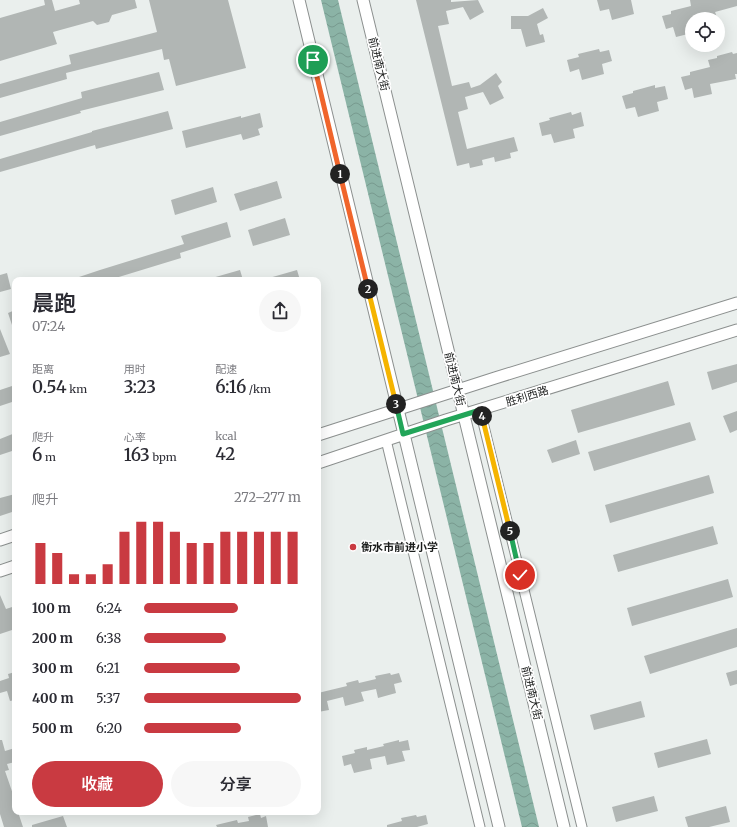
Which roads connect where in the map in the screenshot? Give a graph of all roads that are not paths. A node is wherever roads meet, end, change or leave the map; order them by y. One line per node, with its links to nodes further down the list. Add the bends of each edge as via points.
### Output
1 (298, 0): 6 (main road)
2 (364, 0): 5 (main road, 前进南大街)
3 (737, 303): 5 (main road)
4 (737, 330): 7 (main road, 胜利西路)
5 (458, 390): 6 (main road); 8 (main road, 前进南大街)
6 (397, 409): 9 (main road); 10 (main road)
7 (480, 410): 8 (main road, 胜利西路); 20 (street)
8 (464, 415): 10 (main road, 胜利西路); 19 (main road, 前进南大街)
9 (321, 434)
10 (403, 434): 11 (main road, 胜利西路); 18 (main road)
11 (386, 440): 12 (main road, 胜利西路); 17 (street)
12 (321, 462)
13 (12, 536): 14 (main road)
14 (0, 540)
15 (12, 567): 16 (main road)
16 (0, 571)
17 (480, 827)
18 (498, 827)
19 (564, 827)
20 (582, 827)

